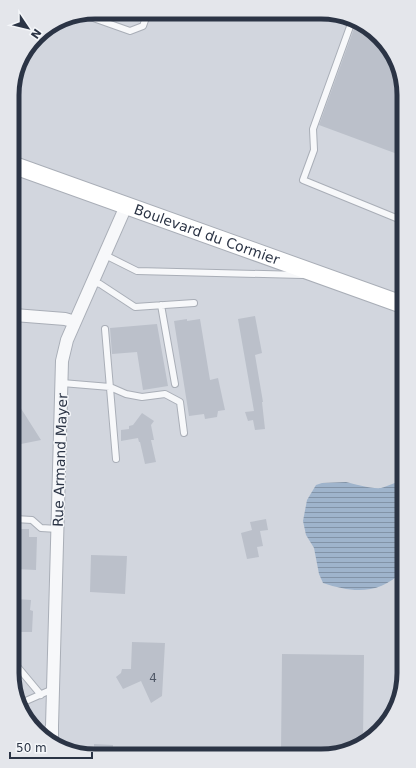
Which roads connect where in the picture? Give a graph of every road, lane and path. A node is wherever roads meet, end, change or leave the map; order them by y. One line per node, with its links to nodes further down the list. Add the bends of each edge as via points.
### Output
1 (96, 19): 2 (lane, via 130,31 143,26)
2 (146, 19)
3 (351, 25): 6 (lane, via 312,129 314,150 303,180)
4 (19, 167): 5 (street, Boulevard du Cormier)
5 (126, 206): 7 (street, Rue Armand Mayer); 8 (street, Boulevard du Cormier)
6 (397, 218)
7 (105, 255): 8 (lane, via 137,271); 9 (street, Rue Armand Mayer)
8 (322, 276): 11 (street, Boulevard du Cormier)
9 (93, 282): 12 (lane, via 135,307); 14 (street, Rue Armand Mayer)
10 (194, 303): 12 (lane)
11 (397, 303)
12 (161, 305): 17 (lane)
13 (19, 316): 14 (street, via 65,318)
14 (75, 322): 16 (street, Rue Armand Mayer, via 62,361)
15 (105, 329): 18 (lane)
16 (62, 383): 18 (lane); 22 (street, Rue Armand Mayer)
17 (175, 384)
18 (110, 387): 19 (lane, via 142,398 166,394 180,402); 20 (lane)
19 (184, 433)
20 (116, 459)
21 (19, 519): 22 (lane, via 32,520 41,528)
22 (58, 529): 24 (street, Rue Armand Mayer)
23 (19, 669): 25 (lane)
24 (53, 689): 25 (lane); 27 (street, Rue Armand Mayer)
25 (41, 695): 26 (lane)
26 (25, 702)
27 (52, 726): 28 (street, Rue Armand Mayer); 29 (street, Rue Armand Mayer)
28 (49, 733)
29 (52, 735)

